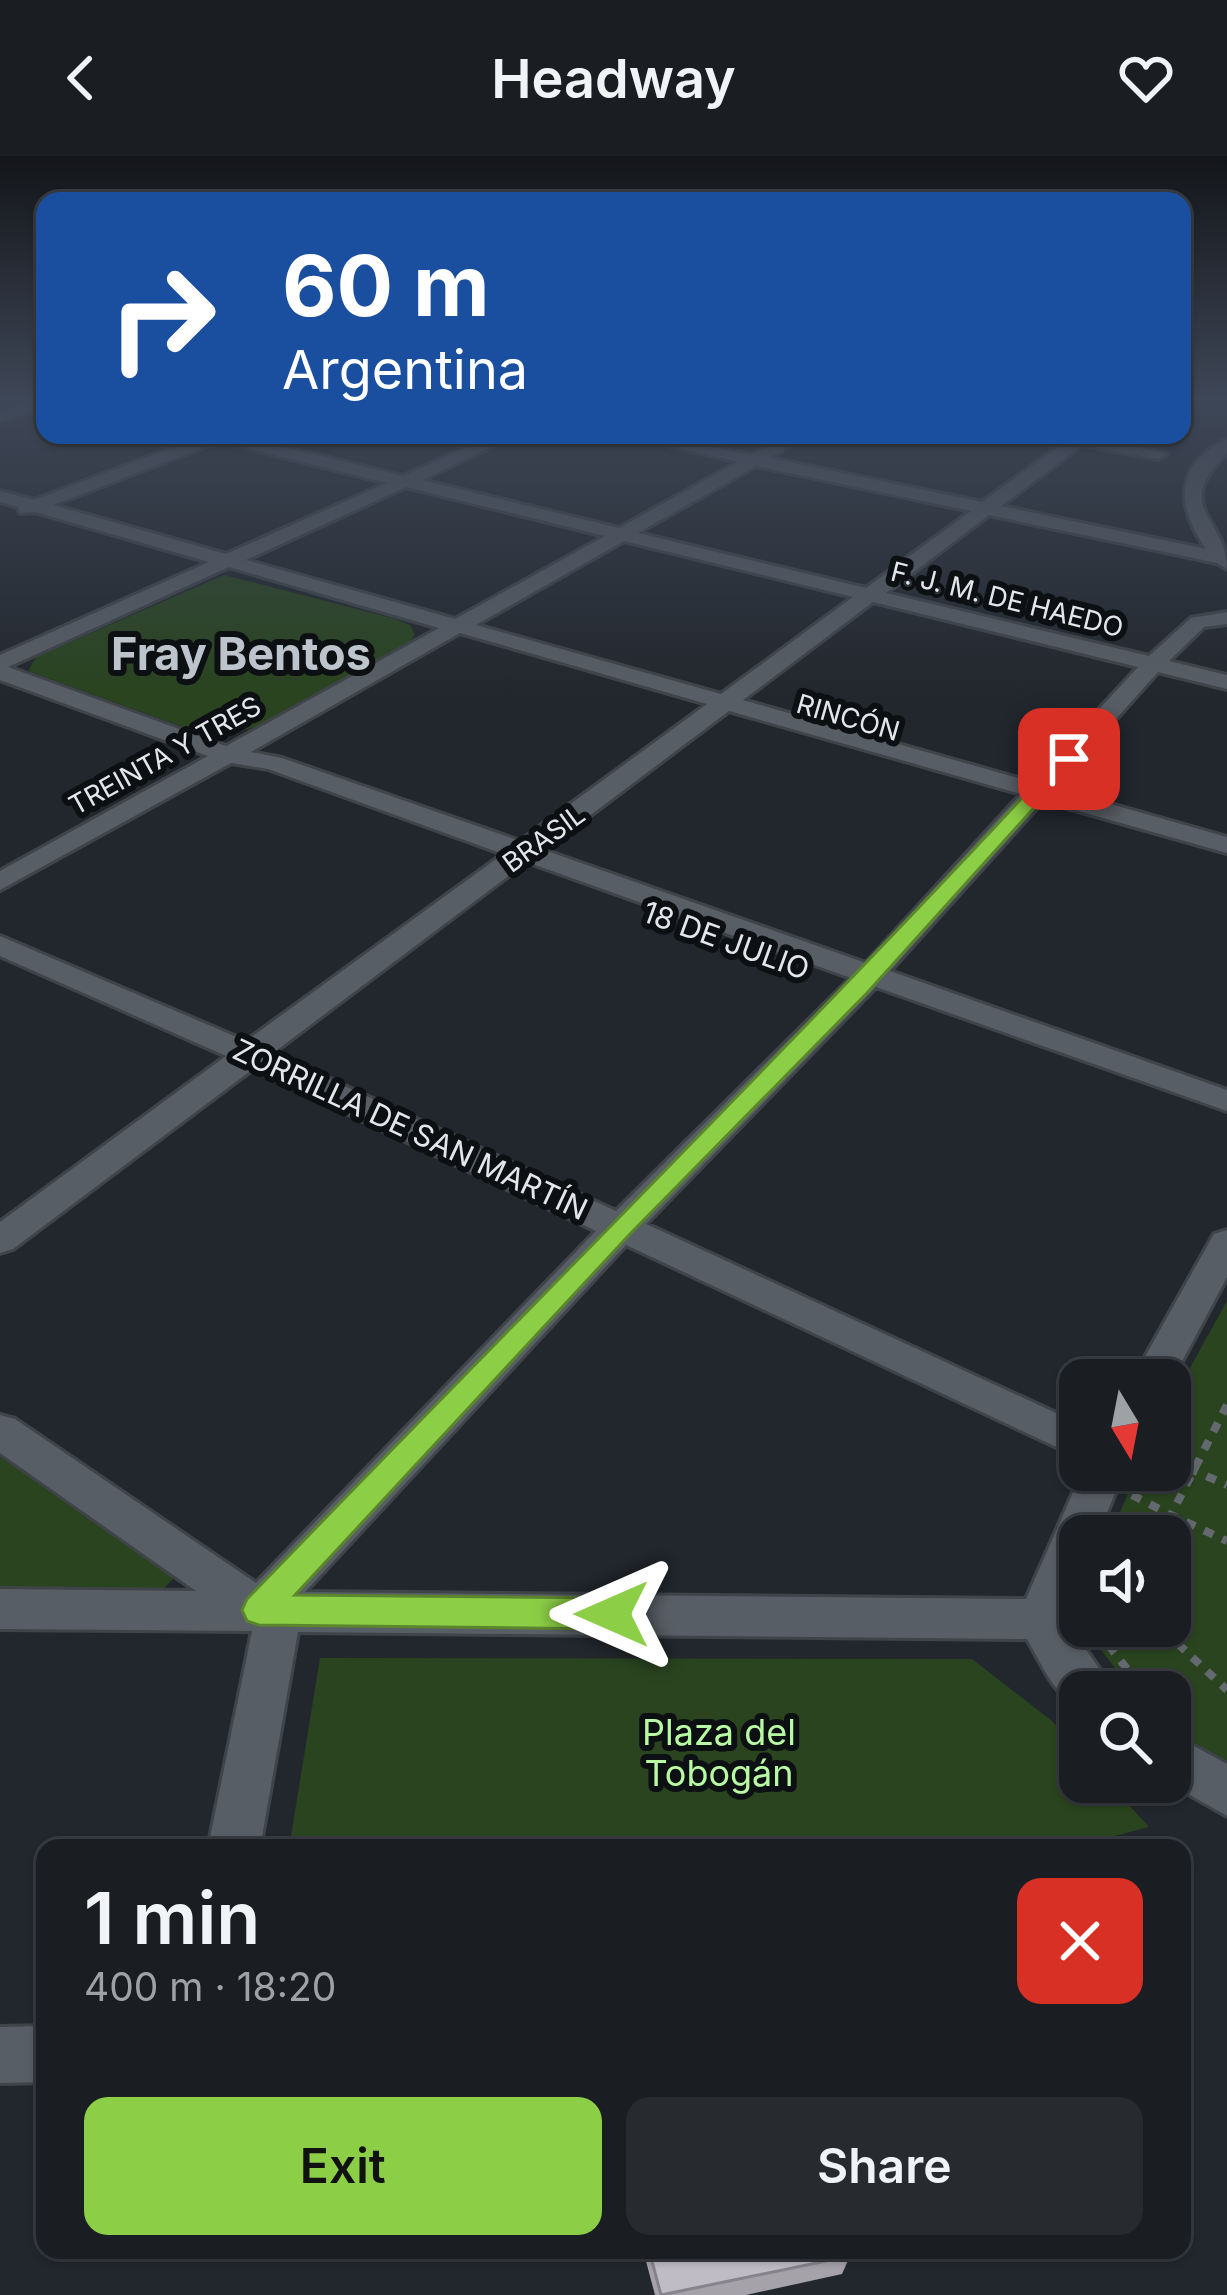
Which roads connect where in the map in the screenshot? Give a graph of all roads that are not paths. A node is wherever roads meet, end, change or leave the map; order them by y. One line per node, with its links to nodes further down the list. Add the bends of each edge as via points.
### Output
1 (0, 496): 9 (street, RINCÓN)
2 (60, 496): 9 (street)
3 (373, 496): 14 (street)
4 (461, 496): 12 (street, F. J. M. DE HAEDO)
5 (688, 496): 12 (street, TREINTA Y TRES)
6 (925, 496): 10 (street)
7 (1004, 496): 10 (street, BRASIL)
8 (1190, 496): 13 (street)
9 (34, 506): 11 (street); 14 (street, RINCÓN)
10 (988, 509): 13 (street); 15 (street, BRASIL)
11 (0, 518)
12 (619, 534): 15 (street, F. J. M. DE HAEDO); 17 (street, TREINTA Y TRES)
13 (1226, 560)
14 (223, 562): 17 (street, RINCÓN); 19 (street)
15 (871, 595): 18 (street, F. J. M. DE HAEDO); 21 (street, BRASIL)
16 (1227, 619): 18 (street, via 1198,622)
17 (456, 628): 21 (street, RINCÓN, via 478,642); 22 (street, TREINTA Y TRES)
18 (1153, 664): 20 (street, F. J. M. DE HAEDO); 23 (street)
19 (0, 667): 22 (street, 18 DE JULIO)
20 (1227, 682)
21 (724, 707): 23 (street, RINCÓN); 25 (street, BRASIL)
22 (230, 755): 25 (street, 18 DE JULIO, via 256,772); 27 (street, TREINTA Y TRES)
23 (1035, 797): 24 (street, RINCÓN); 26 (street, RINCÓN); 29 (street)
24 (1227, 844)
25 (517, 858): 29 (street, 18 DE JULIO); 30 (street, BRASIL)
26 (1227, 859)
27 (0, 882)
28 (0, 945): 30 (street, ZORRILLA DE SAN MARTÍN)
29 (865, 982): 31 (street, 18 DE JULIO); 32 (street, 18 DE JULIO); 33 (street)
30 (250, 1055): 33 (street, ZORRILLA DE SAN MARTÍN); 34 (street, BRASIL)
31 (1227, 1101)
32 (1227, 1121)
33 (621, 1228): 38 (street, ZORRILLA DE SAN MARTÍN); 41 (street)
34 (0, 1240)
35 (1227, 1243): 36 (street)
36 (1163, 1359)
37 (0, 1431): 41 (street)
38 (1059, 1432)
39 (1112, 1491): 42 (street)
40 (0, 1609): 41 (street)
41 (269, 1610): 42 (street); 46 (street)
42 (1040, 1619): 43 (street)
43 (1071, 1671)
44 (1191, 1769): 45 (street)
45 (1227, 1792)
46 (235, 1839)
47 (36, 2054): 48 (street)
48 (0, 2055)

